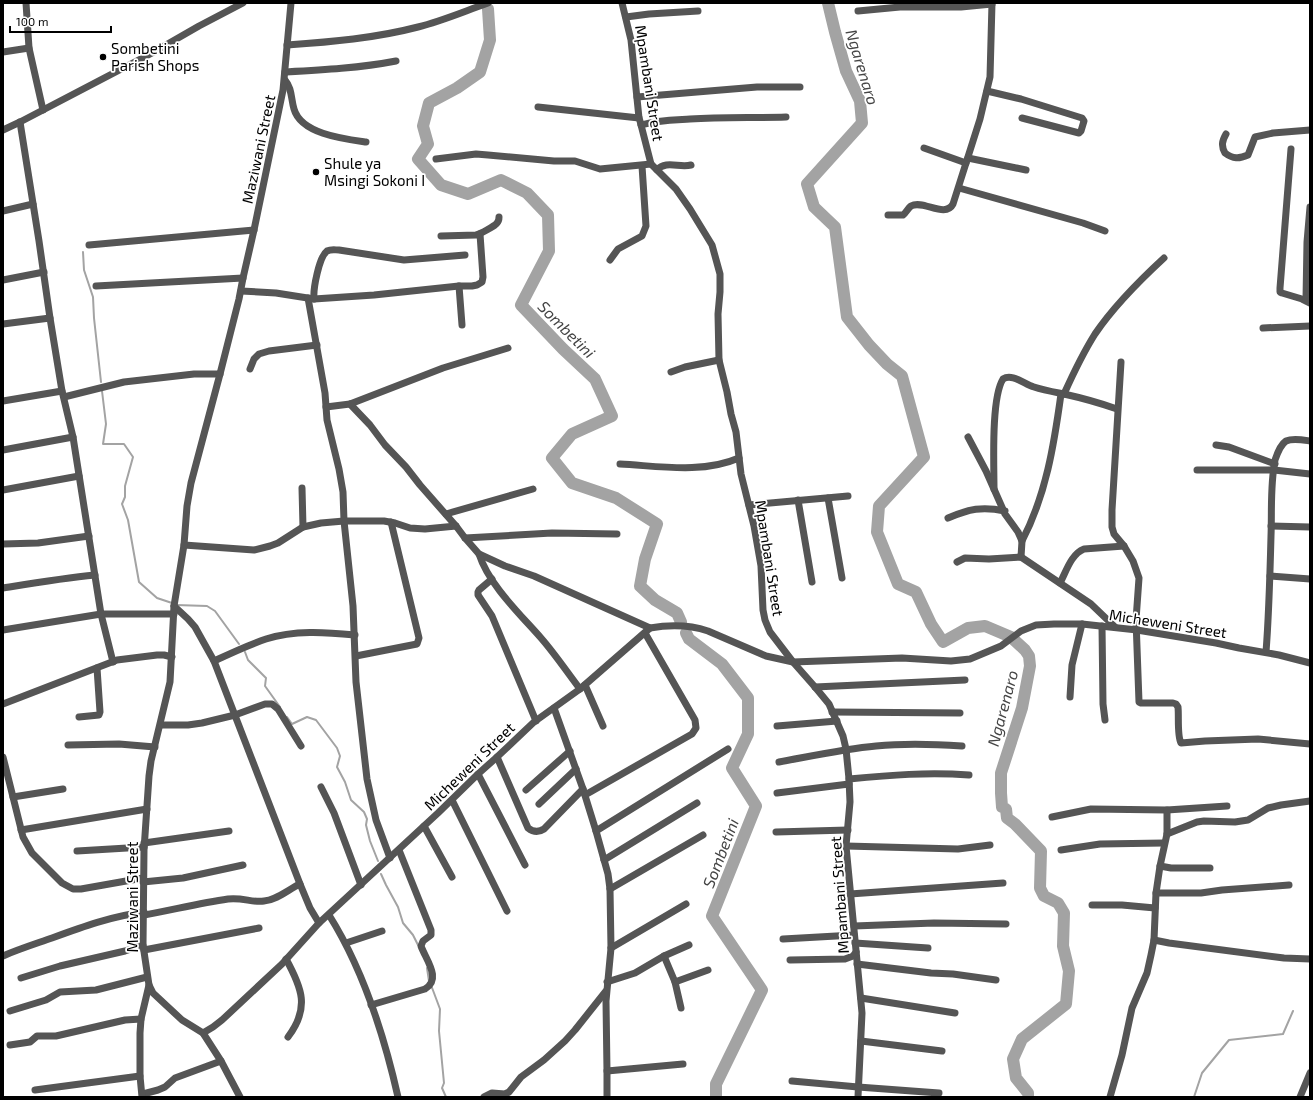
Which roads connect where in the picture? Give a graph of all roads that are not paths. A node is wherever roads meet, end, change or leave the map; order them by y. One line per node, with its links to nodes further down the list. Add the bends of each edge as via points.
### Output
1 (26, 3): 11 (street)
2 (243, 3): 20 (street)
3 (291, 3): 10 (street, Maziwani Street)
4 (488, 3): 10 (street, via 420,27 397,32 324,43)
5 (622, 3): 9 (street, Mpambani Street)
6 (992, 3): 8 (street, via 961,7 900,7); 17 (street, via 990,77)
7 (698, 11): 9 (street)
8 (858, 11)
9 (626, 17): 18 (street, Mpambani Street)
10 (287, 45): 14 (street, Maziwani Street)
11 (29, 48): 12 (street); 20 (street)
12 (3, 52)
13 (396, 61): 14 (street)
14 (285, 72): 15 (street, Maziwani Street)
15 (285, 80): 28 (street, via 289,84 294,112 303,124 340,138); 44 (street, Maziwani Street)
16 (800, 87): 18 (street, via 757,87)
17 (987, 91): 22 (street, via 1044,106 1082,118 1084,121 1079,133); 32 (street)
18 (637, 97): 23 (street, Mpambani Street)
19 (538, 107): 23 (street)
20 (42, 110): 24 (street)
21 (786, 117): 23 (street)
22 (1022, 118)
23 (640, 121): 33 (street, Mpambani Street)
24 (20, 122): 25 (street); 39 (street)
25 (3, 130)
26 (1310, 130): 27 (street, via 1255,136 1248,155 1242,158 1225,153 1222,145)
27 (1226, 134)
28 (366, 142)
29 (924, 148): 32 (street)
30 (1291, 149): 59 (street, via 1280,292)
31 (436, 158): 35 (street, via 476,154 575,161 600,169)
32 (967, 161): 37 (street); 38 (street)
33 (651, 164): 35 (street); 36 (street, Mpambani Street)
34 (691, 165): 36 (street, via 669,164)
35 (642, 166): 51 (street, via 646,226 642,236 618,249)
36 (657, 170): 67 (street, Mpambani Street, via 676,189 690,209 707,236 716,258 720,274)
37 (1026, 170)
38 (959, 188): 42 (street, via 953,204 946,210 914,205 902,216); 45 (street)
39 (33, 204): 41 (street); 52 (street)
40 (1310, 207): 59 (street, via 1307,242)
41 (3, 211)
42 (888, 215)
43 (498, 217): 46 (street, via 496,224)
44 (254, 230): 48 (street); 53 (street, Maziwani Street)
45 (1105, 231)
46 (480, 234): 47 (street); 56 (street, via 482,282 477,286)
47 (441, 236)
48 (89, 245)
49 (465, 255): 58 (street, via 404,260 330,250 325,252 322,259)
50 (1164, 258): 73 (street, via 1111,313 1095,335)
51 (610, 260)
52 (44, 272): 54 (street); 60 (street)
53 (243, 278): 55 (street); 57 (street, Maziwani Street)
54 (3, 280)
55 (96, 286)
56 (459, 286): 58 (street, via 374,295); 62 (street)
57 (241, 291): 58 (street); 71 (street, Maziwani Street)
58 (311, 298): 65 (street)
59 (1308, 302)
60 (50, 318): 61 (street); 72 (street)
61 (3, 324)
62 (462, 325)
63 (1310, 326): 64 (street)
64 (1263, 328)
65 (317, 345): 69 (street, via 259,354); 76 (street)
66 (508, 348): 75 (street, via 443,368)
67 (719, 360): 70 (street); 83 (street, Mpambani Street, via 736,432)
68 (1121, 362): 77 (street)
69 (250, 369)
70 (671, 372)
71 (220, 374): 72 (street, via 194,374 124,382); 111 (street, Maziwani Street, via 190,482)
72 (63, 394): 74 (street); 78 (street)
73 (1062, 394): 77 (street); 90 (street, via 1034,387 1012,377 1006,376 1003,379 996,402); 109 (street, via 1049,468 1034,516)
74 (3, 402)
75 (350, 404): 76 (street); 98 (street)
76 (326, 407): 100 (street, via 343,492)
77 (1117, 409): 112 (street, via 1112,527 1114,534)
78 (72, 436): 82 (street); 88 (street)
79 (968, 436): 90 (street)
80 (1310, 441): 85 (street, via 1294,439 1286,442 1280,447)
81 (1216, 445): 85 (street, via 1229,447)
82 (3, 450)
83 (739, 458): 84 (street, via 717,466 696,468); 96 (street, Mpambani Street)
84 (620, 464)
85 (1274, 467): 86 (street); 87 (street); 103 (street, via 1270,503)
86 (1197, 470)
87 (1310, 474)
88 (79, 476): 91 (street); 107 (street)
89 (302, 488): 104 (street)
90 (994, 489): 97 (street)
91 (3, 490)
92 (533, 490): 98 (street)
93 (848, 496): 94 (street)
94 (828, 498): 95 (street); 118 (street)
95 (798, 500): 96 (street); 121 (street)
96 (749, 505): 139 (street, Mpambani Street, via 761,566 762,610 770,632)
97 (1004, 511): 99 (street, via 978,509); 109 (street)
98 (446, 514): 102 (street)
99 (948, 518)
100 (344, 521): 101 (street); 104 (street); 133 (street)
101 (391, 522): 102 (street, via 418,529); 135 (street, via 419,641 417,644)
102 (456, 526): 108 (street)
103 (1271, 526): 105 (street); 117 (street)
104 (303, 527): 111 (street, via 278,543 254,550)
105 (1310, 527)
106 (617, 534): 108 (street, via 552,533)
107 (89, 536): 110 (street, via 38,543); 116 (street)
108 (465, 538): 113 (street)
109 (1022, 541): 114 (street)
110 (3, 544)
111 (184, 545): 124 (street, Maziwani Street)
112 (1124, 546): 122 (street, via 1078,551); 132 (street, via 1139,578)
113 (479, 554): 119 (street); 131 (street, via 534,576)
114 (1021, 557): 115 (street, via 965,558); 122 (street)
115 (957, 562)
116 (95, 575): 123 (street); 125 (street)
117 (1270, 576): 120 (street); 134 (street)
118 (842, 578)
119 (492, 579): 143 (street); 153 (street, via 479,590 478,595 492,616)
120 (1310, 579)
121 (812, 582)
122 (1060, 584): 129 (street, via 1091,604)
123 (3, 588)
124 (174, 604): 126 (street, Maziwani Street); 137 (street, via 195,627)
125 (101, 614): 126 (street); 130 (street); 138 (street)
126 (174, 614): 136 (street, Maziwani Street)
127 (1082, 624): 128 (street, Micheweni Street); 139 (street, Micheweni Street, via 1036,625 1021,631 1001,646 970,659 951,661 902,658); 145 (street, via 1072,664)
128 (1102, 626): 129 (street, Micheweni Street); 152 (street)
129 (1115, 627): 132 (street, Micheweni Street)
130 (3, 630)
131 (647, 630): 139 (street, via 658,627 699,628 766,656); 143 (street, Micheweni Street); 176 (street, via 695,720 696,728 692,734)
132 (1137, 630): 134 (street, Micheweni Street); 158 (street, via 1139,701 1176,704 1181,743 1258,739)
133 (355, 635): 135 (street); 137 (street, via 299,633 279,636)
134 (1266, 652): 140 (street, Micheweni Street)
135 (356, 656): 202 (street, via 356,682 367,778 376,820)
136 (172, 660): 138 (street, via 164,655 157,655); 155 (street, Maziwani Street)
137 (214, 661): 150 (street)
138 (113, 662): 141 (street)
139 (793, 662): 144 (street, Mpambani Street)
140 (1310, 662)
141 (96, 668): 146 (street); 151 (street, via 100,712 99,715)
142 (966, 680): 144 (street)
143 (582, 687): 147 (street, Micheweni Street); 156 (street)
144 (815, 687): 148 (street, Mpambani Street, via 829,704)
145 (1070, 698)
146 (3, 704)
147 (554, 708): 153 (street, Micheweni Street); 165 (street)
148 (832, 712): 149 (street); 154 (street, Mpambani Street)
149 (960, 713)
150 (235, 715): 155 (street, via 195,725); 160 (street, via 265,704 274,705); 211 (street)
151 (80, 717)
152 (1105, 720)
153 (536, 721): 166 (street, Micheweni Street)
154 (837, 722): 157 (street); 164 (street, Mpambani Street)
155 (161, 725): 162 (street, Maziwani Street)
156 (603, 726)
157 (777, 726)
158 (1310, 744)
159 (68, 746): 162 (street, via 118,744)
160 (301, 746)
161 (962, 746): 164 (street, via 885,745)
162 (154, 747): 184 (street, Maziwani Street)
163 (728, 749): 191 (street)
164 (846, 749): 168 (street); 172 (street, Mpambani Street)
165 (570, 751): 169 (street); 175 (street)
166 (497, 757): 170 (street, Micheweni Street); 176 (street, via 528,828 533,831 544,829)
167 (3, 758): 178 (street)
168 (780, 762)
169 (576, 769): 176 (street); 182 (street)
170 (478, 774): 179 (street, Micheweni Street); 205 (street)
171 (969, 775): 172 (street, via 913,773)
172 (849, 781): 177 (street); 189 (street, Mpambani Street)
173 (321, 787): 212 (street, via 334,813)
174 (62, 789): 178 (street)
175 (526, 790)
176 (584, 792): 191 (street)
177 (777, 793)
178 (13, 797): 188 (street)
179 (452, 800): 187 (street, Micheweni Street); 220 (street)
180 (1310, 801): 193 (street, via 1268,808 1248,820 1204,821)
181 (697, 803): 203 (street)
182 (540, 804)
183 (1227, 806): 185 (street)
184 (147, 809): 188 (street); 196 (street, Maziwani Street)
185 (1167, 810): 186 (street, via 1092,809); 193 (street)
186 (1052, 817)
187 (424, 826): 199 (street, Micheweni Street); 208 (street)
188 (21, 830): 209 (street, via 32,853 62,883 73,890)
189 (848, 830): 192 (street); 198 (street, Mpambani Street)
190 (229, 831): 196 (street)
191 (596, 831): 203 (street)
192 (776, 832)
193 (1167, 834): 195 (street)
194 (703, 835): 214 (street)
195 (1164, 843): 200 (street, via 1100,844); 206 (street)
196 (144, 845): 201 (street); 209 (street, Maziwani Street)
197 (990, 845): 198 (street, via 958,848)
198 (846, 846): 216 (street, Mpambani Street)
199 (399, 850): 202 (street, Micheweni Street); 253 (street, via 431,930 431,936 423,941 421,946 433,975 430,985 425,989)
200 (1061, 850)
201 (77, 851)
202 (390, 858): 212 (street, Micheweni Street)
203 (604, 860): 214 (street)
204 (243, 865): 209 (street, via 183,878)
205 (525, 865)
206 (1160, 866): 207 (street); 215 (street)
207 (1210, 868)
208 (452, 877)
209 (143, 880): 221 (street, Maziwani Street)
210 (1002, 883): 216 (street)
211 (300, 884): 221 (street, via 273,899 264,901 228,899); 223 (street)
212 (360, 885): 222 (street, Micheweni Street)
213 (1289, 885): 215 (street, via 1201,893)
214 (610, 889): 235 (street)
215 (1156, 893): 219 (street)
216 (850, 894): 225 (street, Mpambani Street)
217 (686, 904): 235 (street)
218 (1092, 905): 219 (street)
219 (1155, 908): 230 (street)
220 (507, 911)
221 (144, 914): 234 (street, Maziwani Street); 238 (street, via 126,914 90,924)
222 (329, 915): 223 (street, Micheweni Street); 231 (street)
223 (319, 923): 241 (street, Micheweni Street)
224 (1006, 924): 225 (street)
225 (854, 926): 228 (street, Mpambani Street)
226 (259, 928): 234 (street)
227 (382, 932): 231 (street)
228 (854, 935): 229 (street); 232 (street, Mpambani Street)
229 (783, 939)
230 (1154, 940): 240 (street, via 1284,958); 278 (street, via 1147,973 1132,1008)
231 (346, 943): 253 (street)
232 (855, 943): 236 (street); 237 (street, Mpambani Street)
233 (689, 945): 239 (street)
234 (143, 948): 245 (street, Maziwani Street); 246 (street, via 60,966)
235 (611, 948): 248 (street)
236 (928, 948)
237 (856, 952): 242 (street, via 845,959); 243 (street, Mpambani Street)
238 (3, 956)
239 (664, 956): 248 (street, via 635,973); 249 (street)
240 (1310, 958)
241 (286, 959): 258 (street, Micheweni Street, via 222,1020); 259 (street, via 297,980 302,1001 299,1020)
242 (790, 960)
243 (857, 964): 247 (street); 252 (street, Mpambani Street)
244 (708, 970): 249 (street)
245 (147, 977): 250 (street, Maziwani Street); 255 (street, via 96,990 60,992 46,1000)
246 (21, 978)
247 (996, 980)
248 (607, 982): 251 (street)
249 (675, 982): 254 (street)
250 (149, 985): 257 (street); 258 (street, Maziwani Street, via 153,993 182,1020)
251 (607, 991): 265 (street); 275 (street, via 565,1041 520,1077 509,1092 492,1093)
252 (861, 998): 256 (street); 260 (street, Mpambani Street)
253 (371, 1005): 274 (street, via 388,1054)
254 (681, 1008)
255 (10, 1011)
256 (955, 1013)
257 (141, 1019): 261 (street, via 125,1020 56,1036 37,1036 30,1042); 267 (street)
258 (203, 1033): 263 (street, Maziwani Street)
259 (288, 1037)
260 (861, 1041): 262 (street); 269 (street, Mpambani Street)
261 (10, 1045)
262 (942, 1051)
263 (221, 1061): 272 (street, via 175,1078 158,1090); 273 (street, Maziwani Street)
264 (683, 1064): 265 (street)
265 (607, 1071): 276 (street)
266 (1310, 1073): 279 (street)
267 (140, 1076): 270 (street); 272 (street)
268 (792, 1081): 269 (street)
269 (858, 1087): 271 (street); 277 (street, Mpambani Street)
270 (35, 1090)
271 (939, 1093)
272 (142, 1095)
273 (240, 1097)
274 (398, 1097)
275 (484, 1097)
276 (607, 1097)
277 (858, 1097)
278 (1112, 1097)
279 (1300, 1097)

